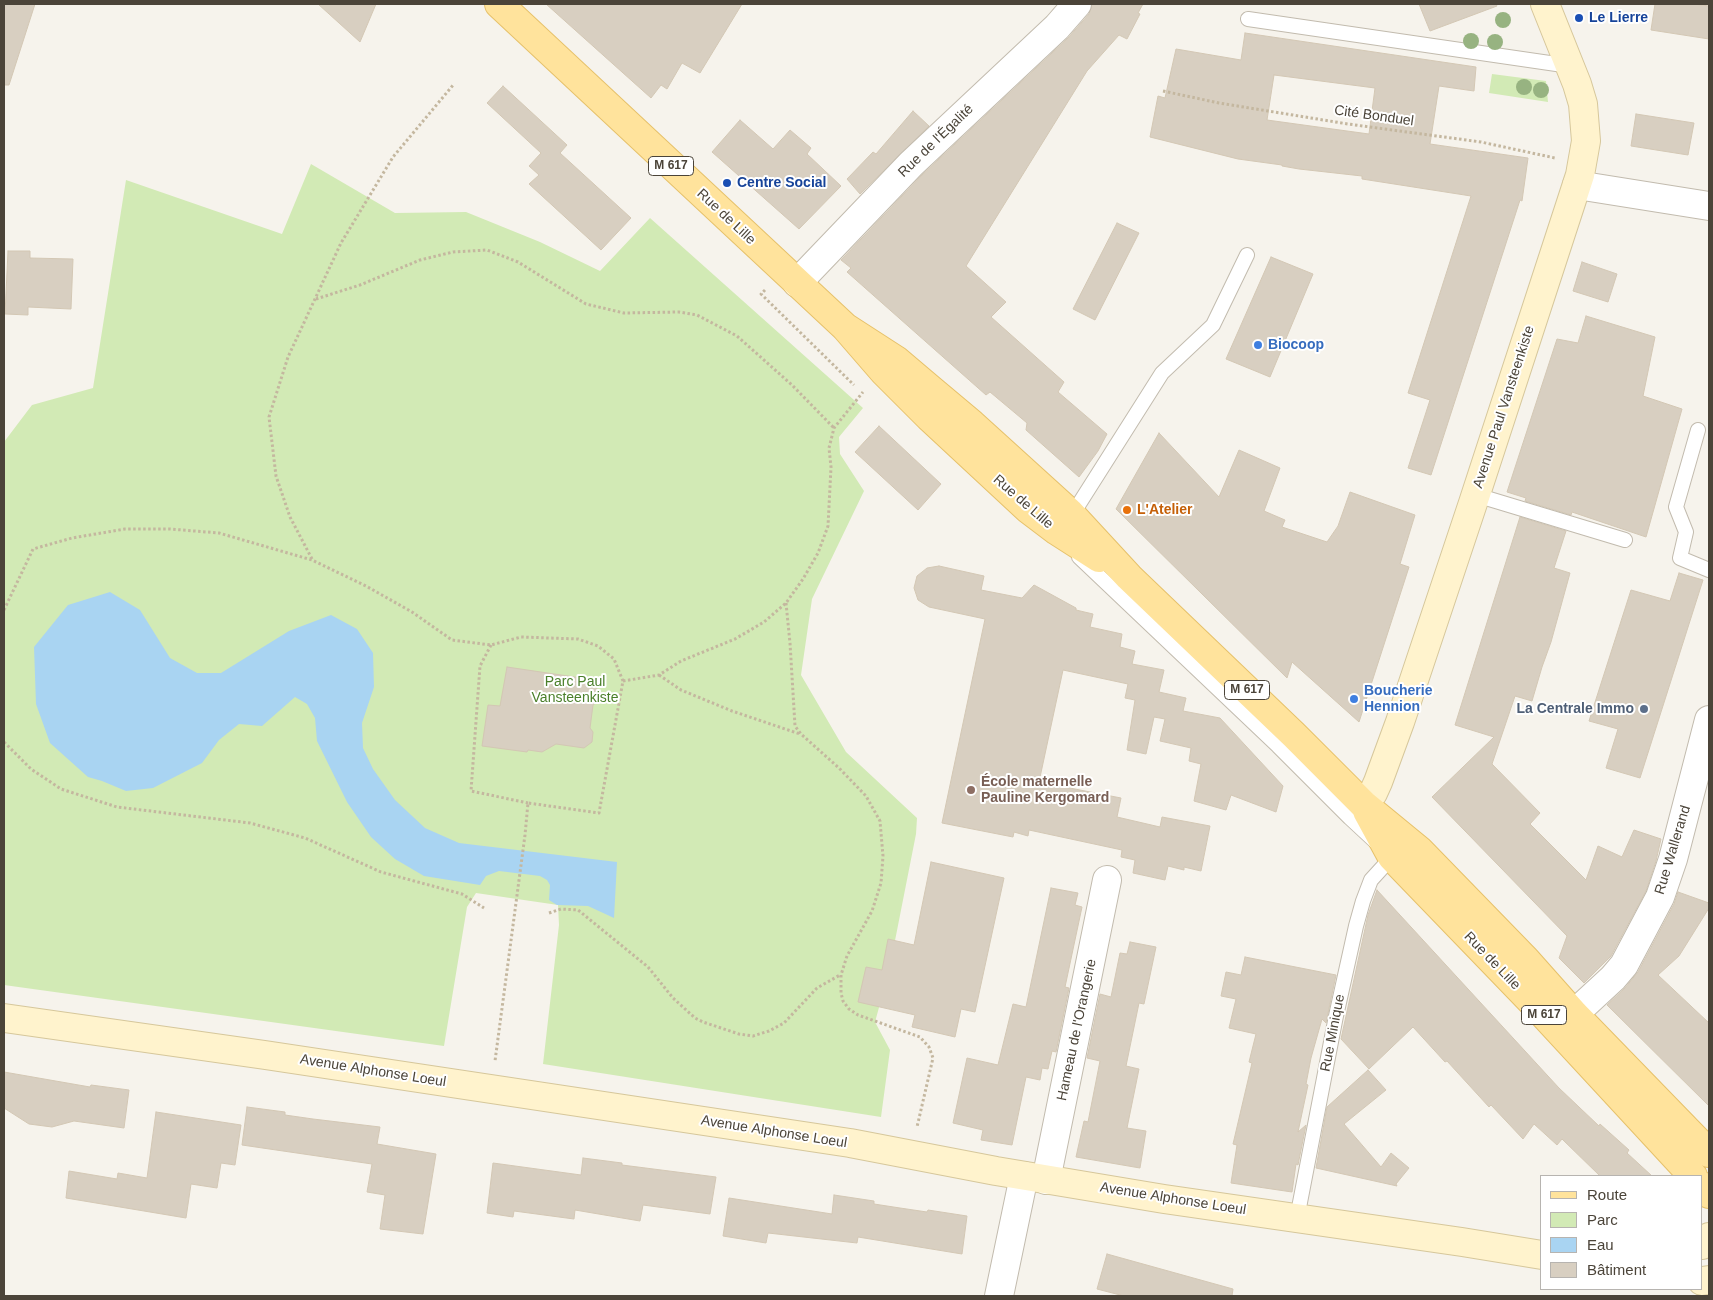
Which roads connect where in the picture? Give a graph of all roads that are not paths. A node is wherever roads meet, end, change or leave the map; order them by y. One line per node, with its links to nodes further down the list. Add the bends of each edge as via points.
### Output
1 (499, 4): 9 (main road, Rue de Lille / M 617)
2 (1077, 4): 9 (street, Rue de l'Égalité, via 1057,27)
3 (1545, 4): 5 (main road, Avenue Paul Vansteenkiste)
4 (1248, 19): 5 (lane)
5 (1570, 66): 6 (main road, Avenue Paul Vansteenkiste, via 1583,104 1585,124 1586,141)
6 (1580, 174): 7 (street); 12 (main road, Avenue Paul Vansteenkiste)
7 (1709, 206)
8 (1247, 255): 14 (lane, via 1213,325 1162,373)
9 (790, 276): 10 (main road, Rue de Lille / M 617)
10 (845, 327): 13 (main road, Rue de Lille / M 617, via 929,417); 14 (main road, Rue de Lille / M 617, via 896,360 977,428)
11 (1698, 430): 16 (lane, via 1676,506 1686,532 1680,558)
12 (1476, 495): 15 (lane); 19 (main road, Avenue Paul Vansteenkiste, via 1386,760 1373,793)
13 (1028, 509): 17 (main road, Rue de Lille / M 617); 20 (lane)
14 (1072, 515): 17 (main road, Rue de Lille / M 617)
15 (1625, 540)
16 (1709, 570)
17 (1129, 577): 19 (main road, Rue de Lille / M 617)
18 (1709, 720): 22 (street, Rue Wallerand, via 1673,859 1660,896 1624,965)
19 (1363, 804): 20 (main road, Rue de Lille / M 617); 22 (main road, Rue de Lille / M 617, via 1420,850)
20 (1392, 857): 25 (main road, Rue de Lille / M 617); 27 (lane, Rue Minique, via 1371,880 1356,926)
21 (1107, 880): 26 (street, Hameau de l'Orangerie)
22 (1574, 1014): 24 (main road, Rue de Lille / M 617)
23 (4, 1018): 26 (main road, Avenue Alphonse Loeul, via 850,1143)
24 (1709, 1153)
25 (1692, 1175)
26 (1035, 1178): 27 (main road, Avenue Alphonse Loeul); 29 (street, Hameau de l'Orangerie)
27 (1297, 1218): 28 (main road, Avenue Alphonse Loeul)
28 (1540, 1255)
29 (999, 1296)

